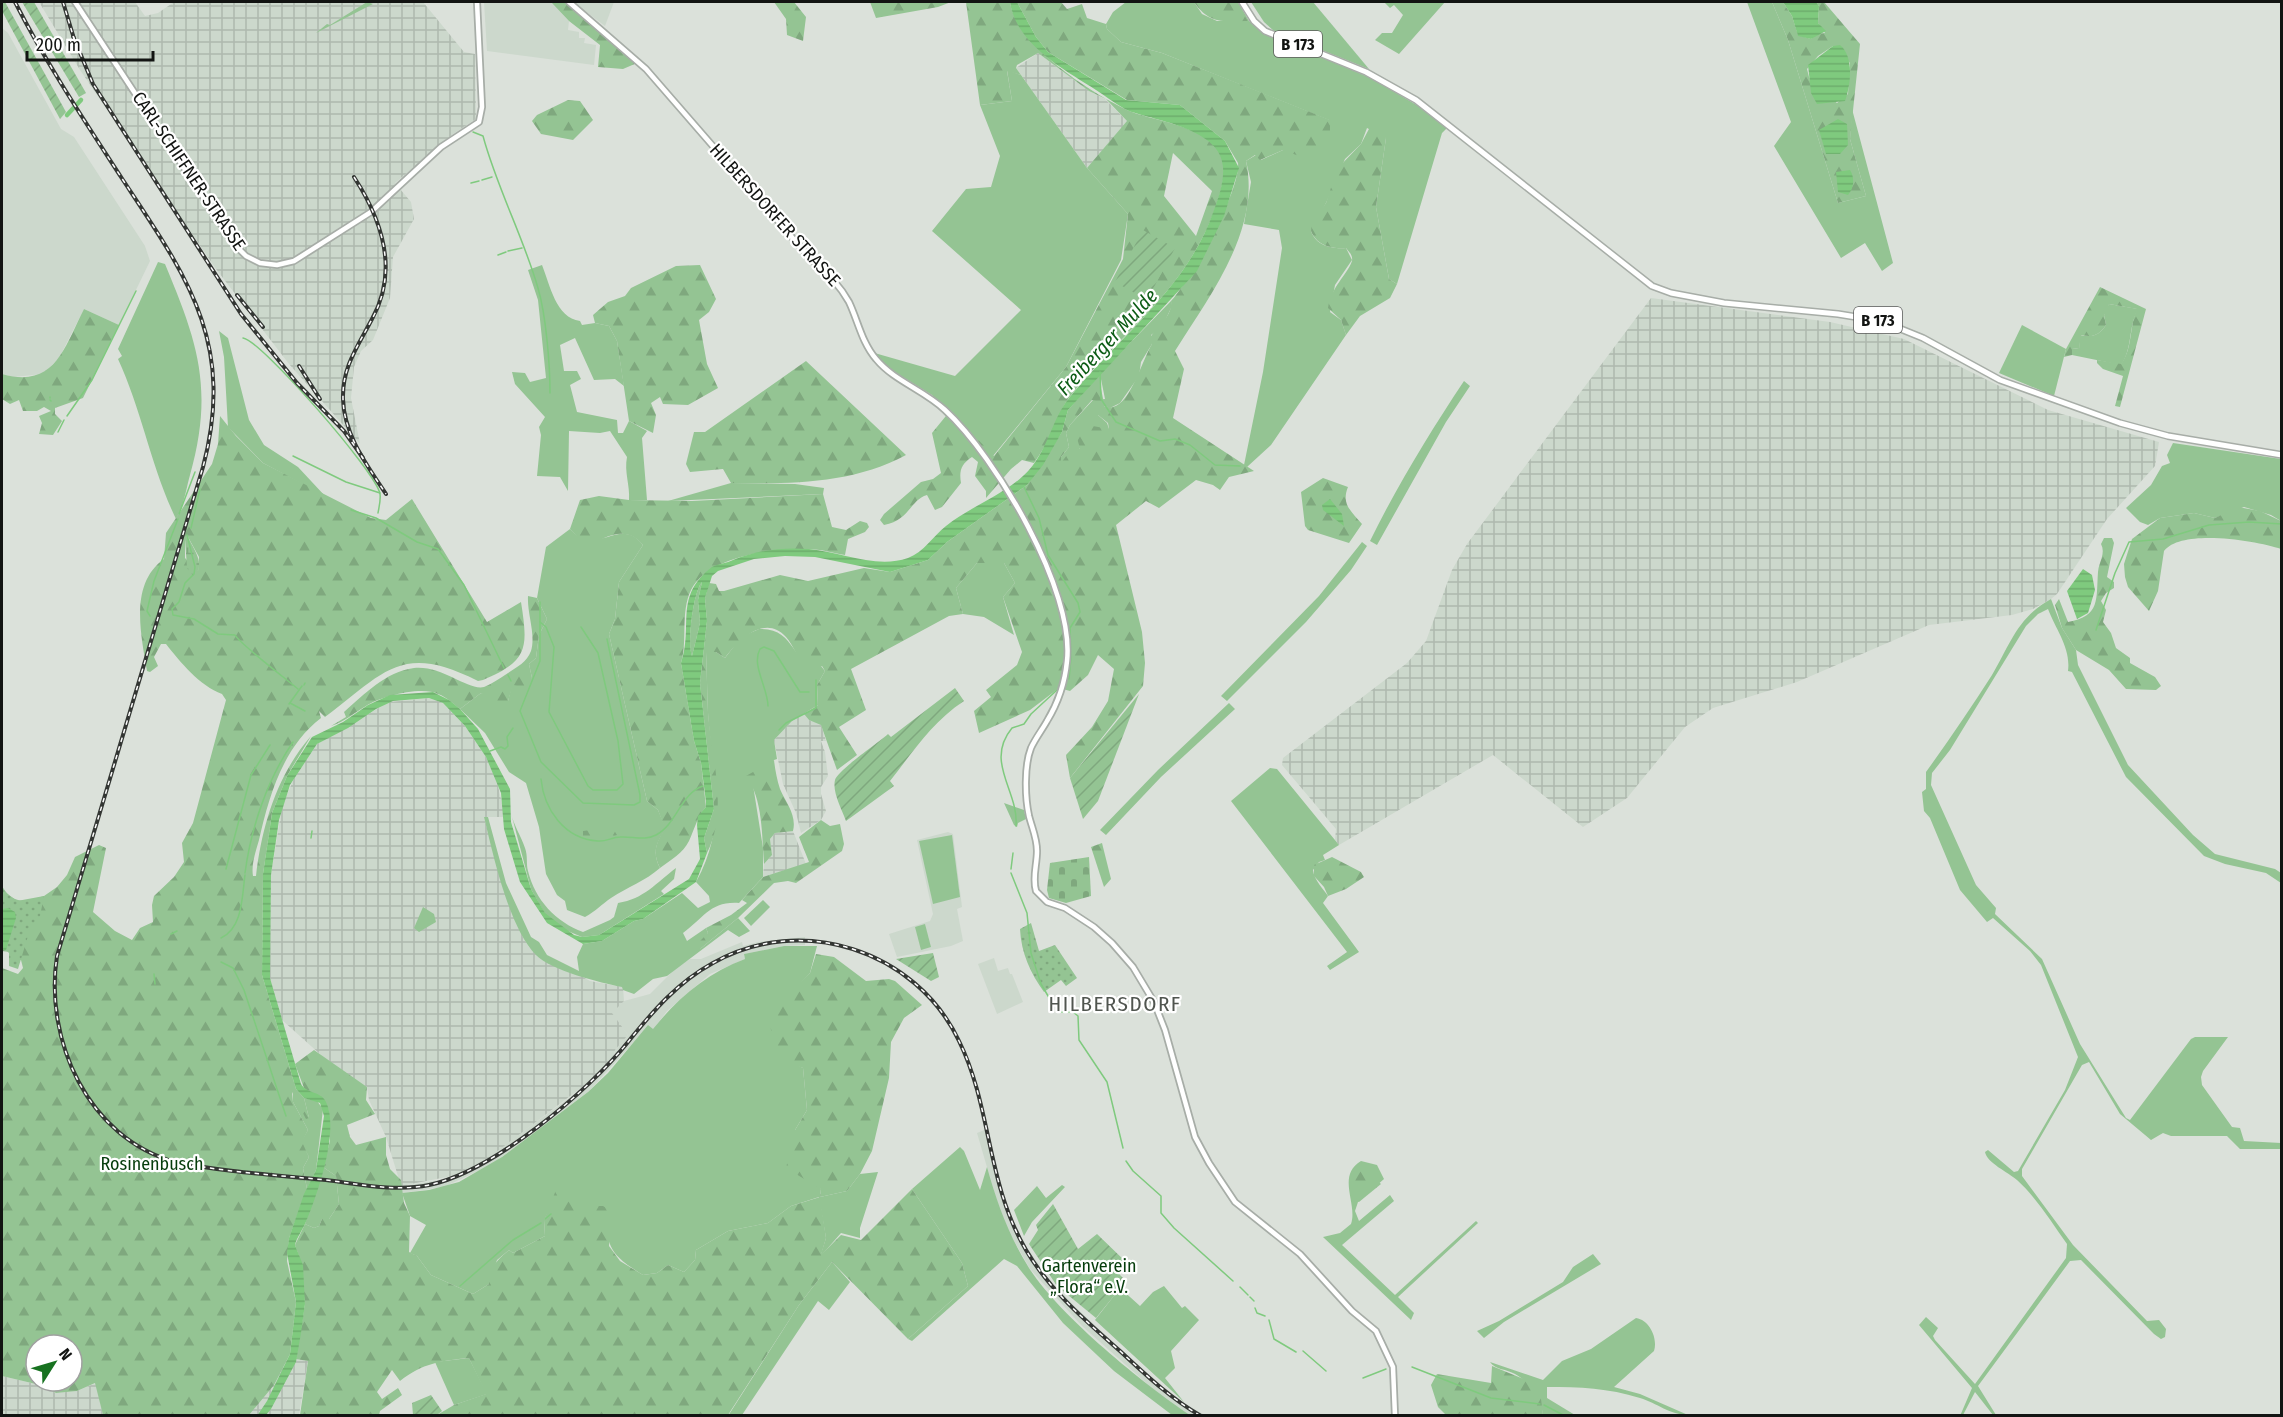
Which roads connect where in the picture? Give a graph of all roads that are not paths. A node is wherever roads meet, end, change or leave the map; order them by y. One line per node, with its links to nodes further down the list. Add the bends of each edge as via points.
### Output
1 (75, 2): 2 (main road, CARL-SCHIFFNER-STRASSE, via 234,244 260,263 277,265 294,261 358,221 441,147 479,122 482,107)
2 (477, 2)
3 (569, 2): 6 (main road, HILBERSDORFER STRASSE, via 646,69 810,258 832,278 878,362 944,408 996,470 1023,516 1058,596 1067,641 1064,683 1030,749 1028,764 1027,806 1037,851 1036,891 1047,902 1065,908 1094,927 1118,948 1141,979 1175,1056 1196,1137 1209,1163 1235,1202 1300,1254 1352,1311 1376,1331 1393,1367)
4 (1242, 2): 5 (main road, B 173 / B 173, via 1265,31 1366,72 1416,100 1652,286 1724,303 1881,321 1923,338 2000,380 2109,420 2168,436)
5 (2282, 455)
6 (1395, 1416)

